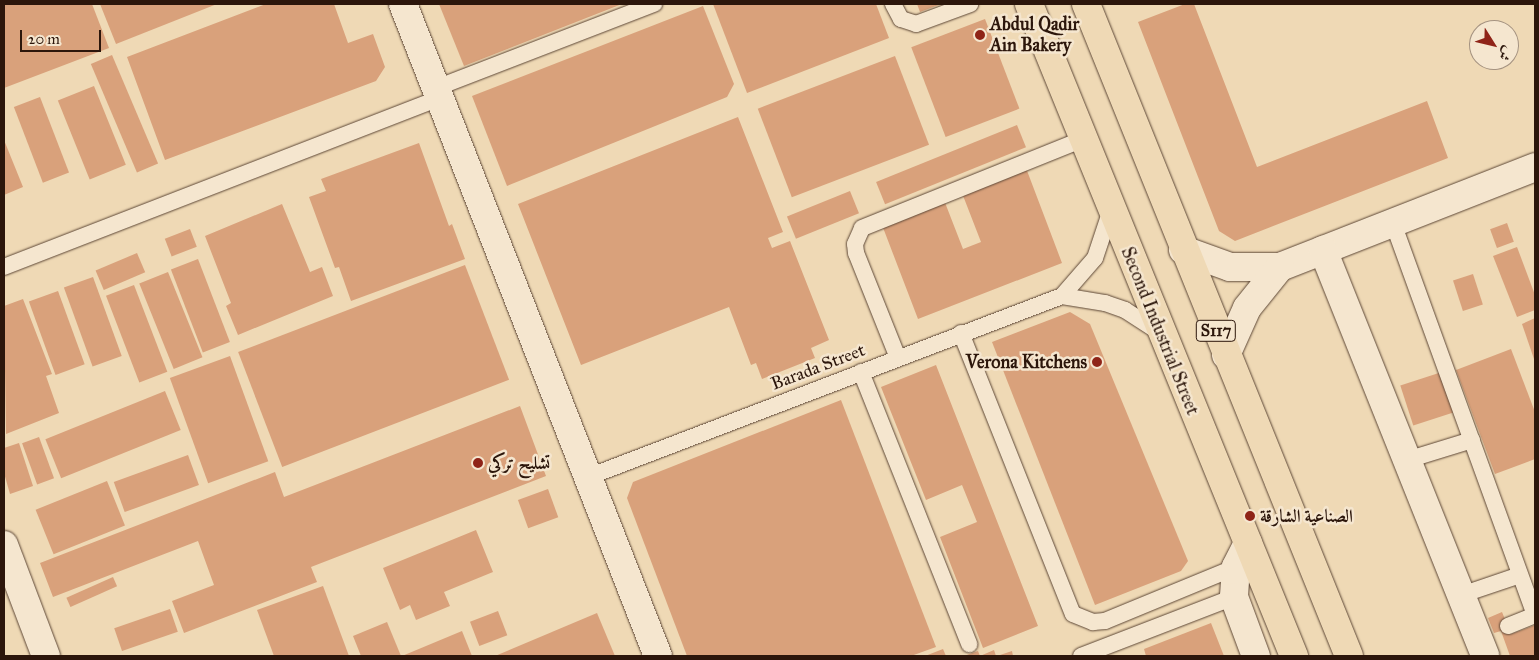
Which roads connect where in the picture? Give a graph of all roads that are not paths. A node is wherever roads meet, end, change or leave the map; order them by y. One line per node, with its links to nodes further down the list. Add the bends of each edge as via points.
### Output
1 (403, 4): 7 (street)
2 (654, 4): 7 (lane)
3 (894, 4): 4 (lane, via 902,19 916,24)
4 (970, 4)
5 (1029, 4): 8 (main road, Second Industrial Street)
6 (1086, 4): 12 (main road, S117)
7 (438, 93): 14 (lane); 24 (street)
8 (1082, 139): 10 (main road, Second Industrial Street); 20 (lane, via 862,228 855,244 856,253)
9 (1535, 167): 11 (street)
10 (1111, 210): 16 (lane, Barada Street, via 1095,258); 18 (main road, Second Industrial Street)
11 (1393, 223): 13 (street); 22 (lane)
12 (1183, 250): 15 (street, via 1230,267); 19 (main road, S117)
13 (1323, 250): 15 (street); 23 (street)
14 (4, 267)
15 (1280, 267): 19 (street, via 1247,308)
16 (1062, 296): 17 (lane, Barada Street); 18 (lane, Barada Street, via 1105,302 1125,310)
17 (961, 333): 20 (lane, Barada Street); 27 (lane, via 1073,614 1093,622 1104,621)
18 (1160, 334): 25 (main road, Second Industrial Street)
19 (1226, 355): 39 (main road, S117)
20 (898, 358): 21 (lane, Barada Street)
21 (861, 372): 24 (lane, Barada Street); 33 (lane)
22 (1472, 440): 23 (lane); 28 (lane)
23 (1407, 460): 29 (street)
24 (588, 477): 35 (street)
25 (1248, 543): 27 (street); 38 (main road, Second Industrial Street)
26 (4, 545): 34 (street)
27 (1236, 567): 30 (street)
28 (1520, 575): 29 (lane); 31 (lane)
29 (1461, 595): 32 (street)
30 (1234, 597): 36 (lane); 37 (street)
31 (1535, 615): 32 (lane)
32 (1491, 637)
33 (969, 644)
34 (46, 656)
35 (658, 656)
36 (1081, 656)
37 (1256, 656)
38 (1294, 656)
39 (1349, 656)

